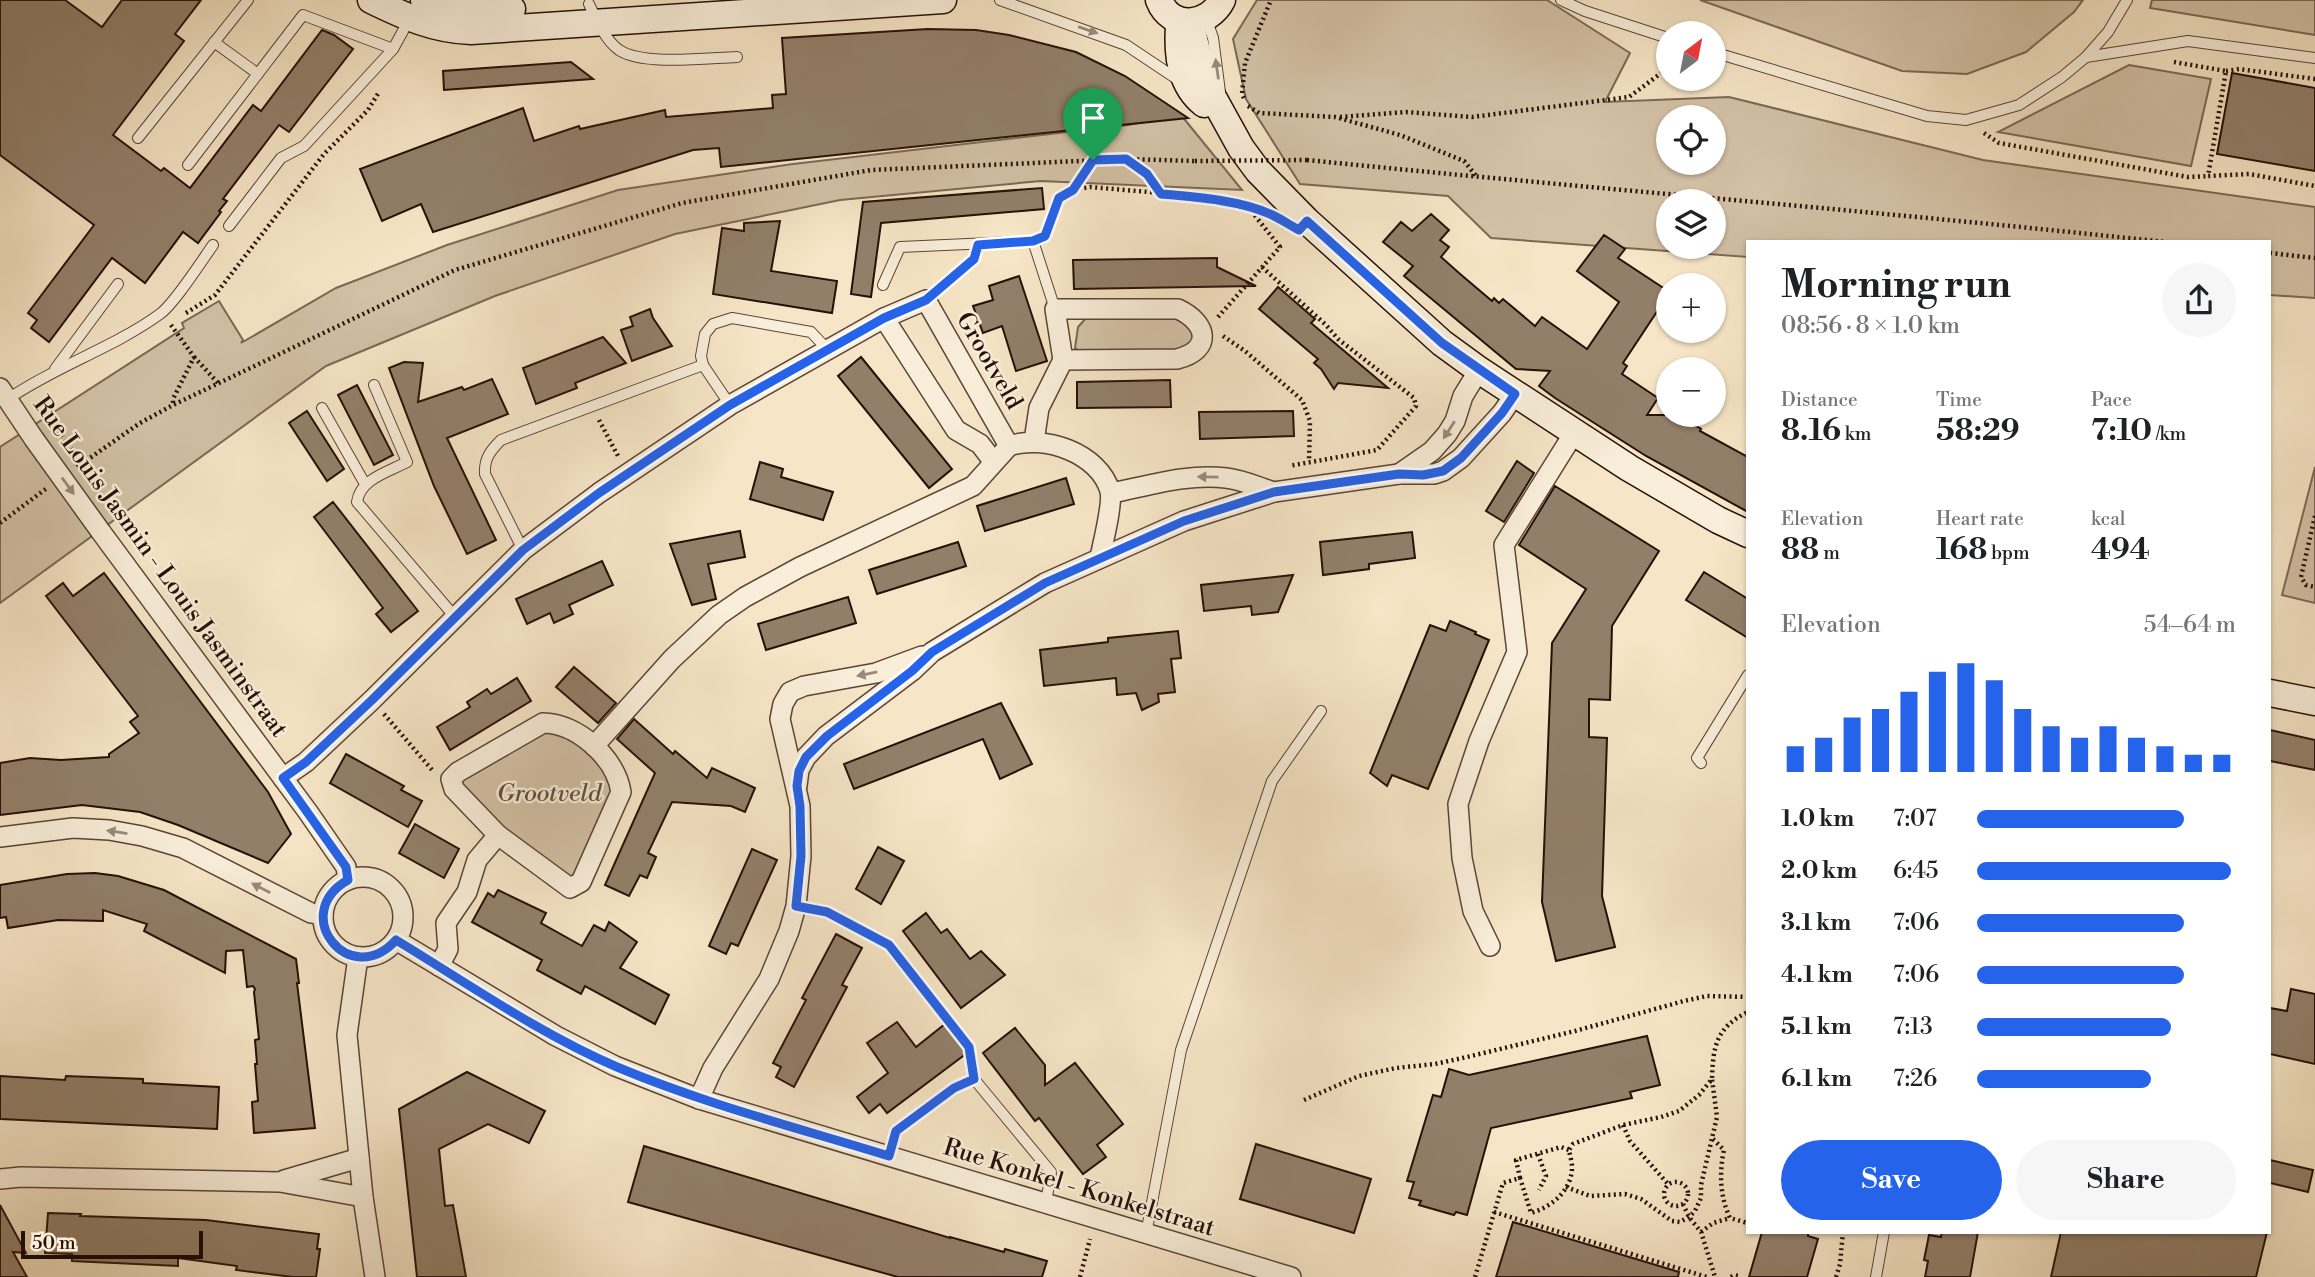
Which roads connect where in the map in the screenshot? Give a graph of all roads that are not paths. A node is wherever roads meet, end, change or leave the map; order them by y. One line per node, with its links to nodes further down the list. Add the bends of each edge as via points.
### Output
1 (248, 0): 13 (lane)
2 (371, 0): 9 (street)
3 (650, 0): 11 (street)
4 (943, 0): 11 (street)
5 (1000, 0): 20 (lane, one-way to 20, via 1126,45 1172,74)
6 (1159, 0): 10 (street, via 1168,14)
7 (1561, 0): 12 (lane)
8 (2127, 0): 17 (lane)
9 (416, 9): 11 (street, via 447,30 471,31); 14 (lane)
10 (1207, 10): 20 (street, via 1177,44); 21 (street, one-way to 10, via 1205,81)
11 (593, 13): 16 (lane, via 616,48 634,58)
12 (1656, 34)
13 (214, 42): 19 (lane); 22 (lane)
14 (393, 49): 19 (lane, via 303,15); 24 (lane, via 304,146 281,158)
15 (1726, 56): 17 (lane, via 1927,116 1966,120 2019,105)
16 (737, 57)
17 (2086, 57): 18 (lane, via 2188,41)
18 (2315, 58)
19 (258, 74): 23 (lane)
20 (1192, 94): 21 (street)
21 (1225, 121): 36 (street, via 1258,171 1307,221 1442,343)
22 (138, 138)
23 (188, 165)
24 (229, 226)
25 (213, 245): 35 (lane, via 162,313 73,364)
26 (978, 245): 28 (lane, via 900,247); 29 (lane, via 974,259); 30 (lane, via 1033,241)
27 (117, 284): 35 (lane)
28 (883, 285)
29 (926, 300): 31 (street); 44 (street, Grootveld)
30 (1055, 309): 33 (street); 33 (street, via 1178,309 1207,327 1199,348 1177,359)
31 (884, 318): 32 (street); 45 (street, via 956,430 980,444)
32 (828, 351): 34 (lane, via 811,332 732,318 713,324 705,334); 40 (street)
33 (1063, 360): 43 (street, via 1038,408)
34 (703, 365): 40 (lane); 51 (lane, via 501,440 484,463 485,474)
35 (54, 370): 38 (lane)
36 (1479, 370): 39 (street); 46 (street, one-way to 46, via 1447,434)
37 (374, 385): 47 (lane, via 407,461)
38 (4, 393): 61 (street, Rue Louis Jasmin - Louis Jasminstraat, one-way to 61, bridge)
39 (1515, 394): 42 (street); 46 (street, via 1450,467 1434,474)
40 (730, 405): 51 (street)
41 (322, 408): 47 (lane)
42 (1574, 433): 50 (street); 68 (street, via 1504,545 1517,652 1458,804 1462,858 1473,911)
43 (1034, 441): 44 (street, Grootveld); 49 (street, Grootveld, via 1076,453 1098,470)
44 (1009, 446): 45 (street, Grootveld)
45 (993, 461): 59 (street, Grootveld, via 973,486 800,567 736,603 671,659)
46 (1399, 474): 48 (street)
47 (365, 484): 53 (lane, via 358,502)
48 (1274, 492): 49 (street, one-way to 49, via 1214,476); 52 (street, via 1184,521)
49 (1111, 493): 52 (street)
50 (1746, 533)
51 (523, 550): 53 (street)
52 (1100, 556): 54 (street, via 1021,597)
53 (455, 617): 61 (street, via 306,762)
54 (932, 652): 62 (street, via 815,746 799,771); 62 (street, one-way to 62, via 876,673 790,692 780,719)
55 (1746, 678): 60 (lane, via 1697,758)
56 (2271, 693): 57 (street)
57 (2315, 702)
58 (1321, 711): 78 (lane, via 1272,781 1181,1050)
59 (594, 746): 63 (street, via 565,727 543,723 458,772 451,779 454,789); 63 (street, via 616,774 621,792 581,882 570,888 562,884)
60 (1701, 763)
61 (283, 778): 65 (street, Rue Louis Jasmin - Louis Jasminstraat, via 346,867)
62 (797, 786): 71 (street, via 801,856 789,932 769,979 713,1068)
63 (498, 835): 70 (street, via 477,860 467,892 446,923 447,949)
64 (0, 836): 66 (street, one-way to 64, via 183,848 142,836 73,828)
65 (348, 880): 66 (street, via 330,894); 67 (street, via 373,878 394,892 403,915)
66 (323, 915): 69 (street, via 328,938)
67 (396, 940): 69 (street, via 379,954); 70 (street, Rue Konkel - Konkelstraat)
68 (1490, 946)
69 (358, 957): 73 (street, via 347,1035)
70 (439, 966): 71 (street, Rue Konkel - Konkelstraat, via 556,1037)
71 (699, 1099): 72 (street, Rue Konkel - Konkelstraat)
72 (889, 1156): 77 (street, Rue Konkel - Konkelstraat); 77 (lane, via 896,1131 954,1088 974,1079 1051,1172)
73 (359, 1158): 75 (street); 76 (street)
74 (0, 1180): 75 (street)
75 (280, 1182): 76 (street)
76 (363, 1197): 81 (street)
77 (1046, 1203): 78 (street, Rue Konkel - Konkelstraat)
78 (1146, 1234): 80 (street, Rue Konkel - Konkelstraat)
79 (1884, 1234): 82 (lane)
80 (1287, 1276)
81 (375, 1277)
82 (1876, 1277)

